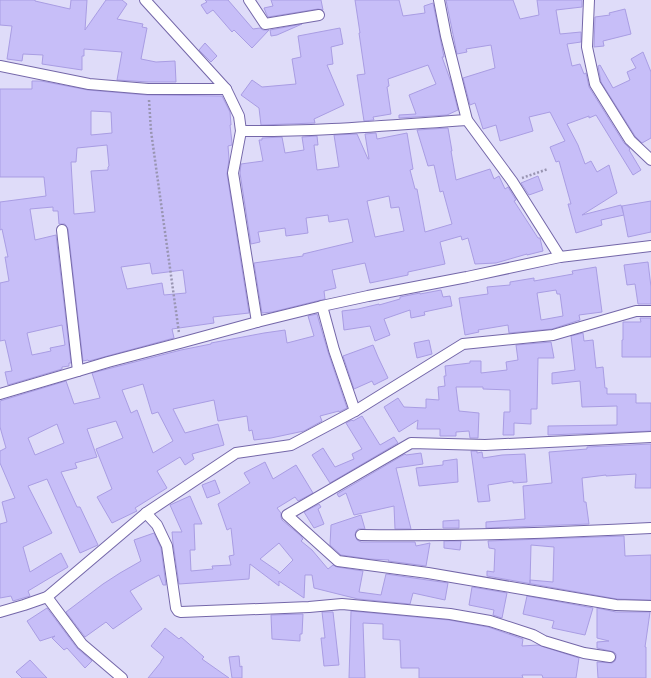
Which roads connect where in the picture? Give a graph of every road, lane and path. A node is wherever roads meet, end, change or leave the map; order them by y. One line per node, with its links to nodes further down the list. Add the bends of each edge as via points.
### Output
1 (145, 0): 8 (street)
2 (249, 0): 5 (street, via 265,24)
3 (439, 0): 9 (street)
4 (589, 0): 11 (street, via 587,47 595,84 630,140)
5 (319, 15)
6 (0, 66): 7 (street, via 90,84)
7 (148, 89): 8 (street); 20 (path, via 151,131)
8 (226, 89): 10 (street, via 239,116)
9 (467, 120): 10 (street, via 281,132); 13 (street)
10 (241, 131): 19 (street, via 233,173)
11 (651, 160)
12 (548, 169): 13 (path)
13 (512, 181): 16 (street)
14 (62, 230): 21 (street)
15 (651, 246): 16 (street)
16 (560, 257): 17 (street)
17 (322, 306): 19 (street); 23 (street)
18 (651, 311): 23 (street, via 636,311 553,335 463,344)
19 (257, 322): 20 (street)
20 (180, 343): 21 (street)
21 (78, 371): 22 (street)
22 (0, 394)
23 (355, 411): 25 (street, via 291,445 236,453)
24 (651, 437): 29 (street, via 485,445 411,443 287,515 338,561 616,604)
25 (146, 513): 28 (street); 31 (street, via 157,525 168,546 176,608 181,612 342,604 450,614 490,621 544,641 584,653)
26 (651, 528): 27 (street, via 483,535)
27 (361, 536)
28 (47, 597): 30 (street); 32 (street, via 82,644)
29 (651, 606)
30 (0, 612)
31 (610, 657)
32 (122, 678)

